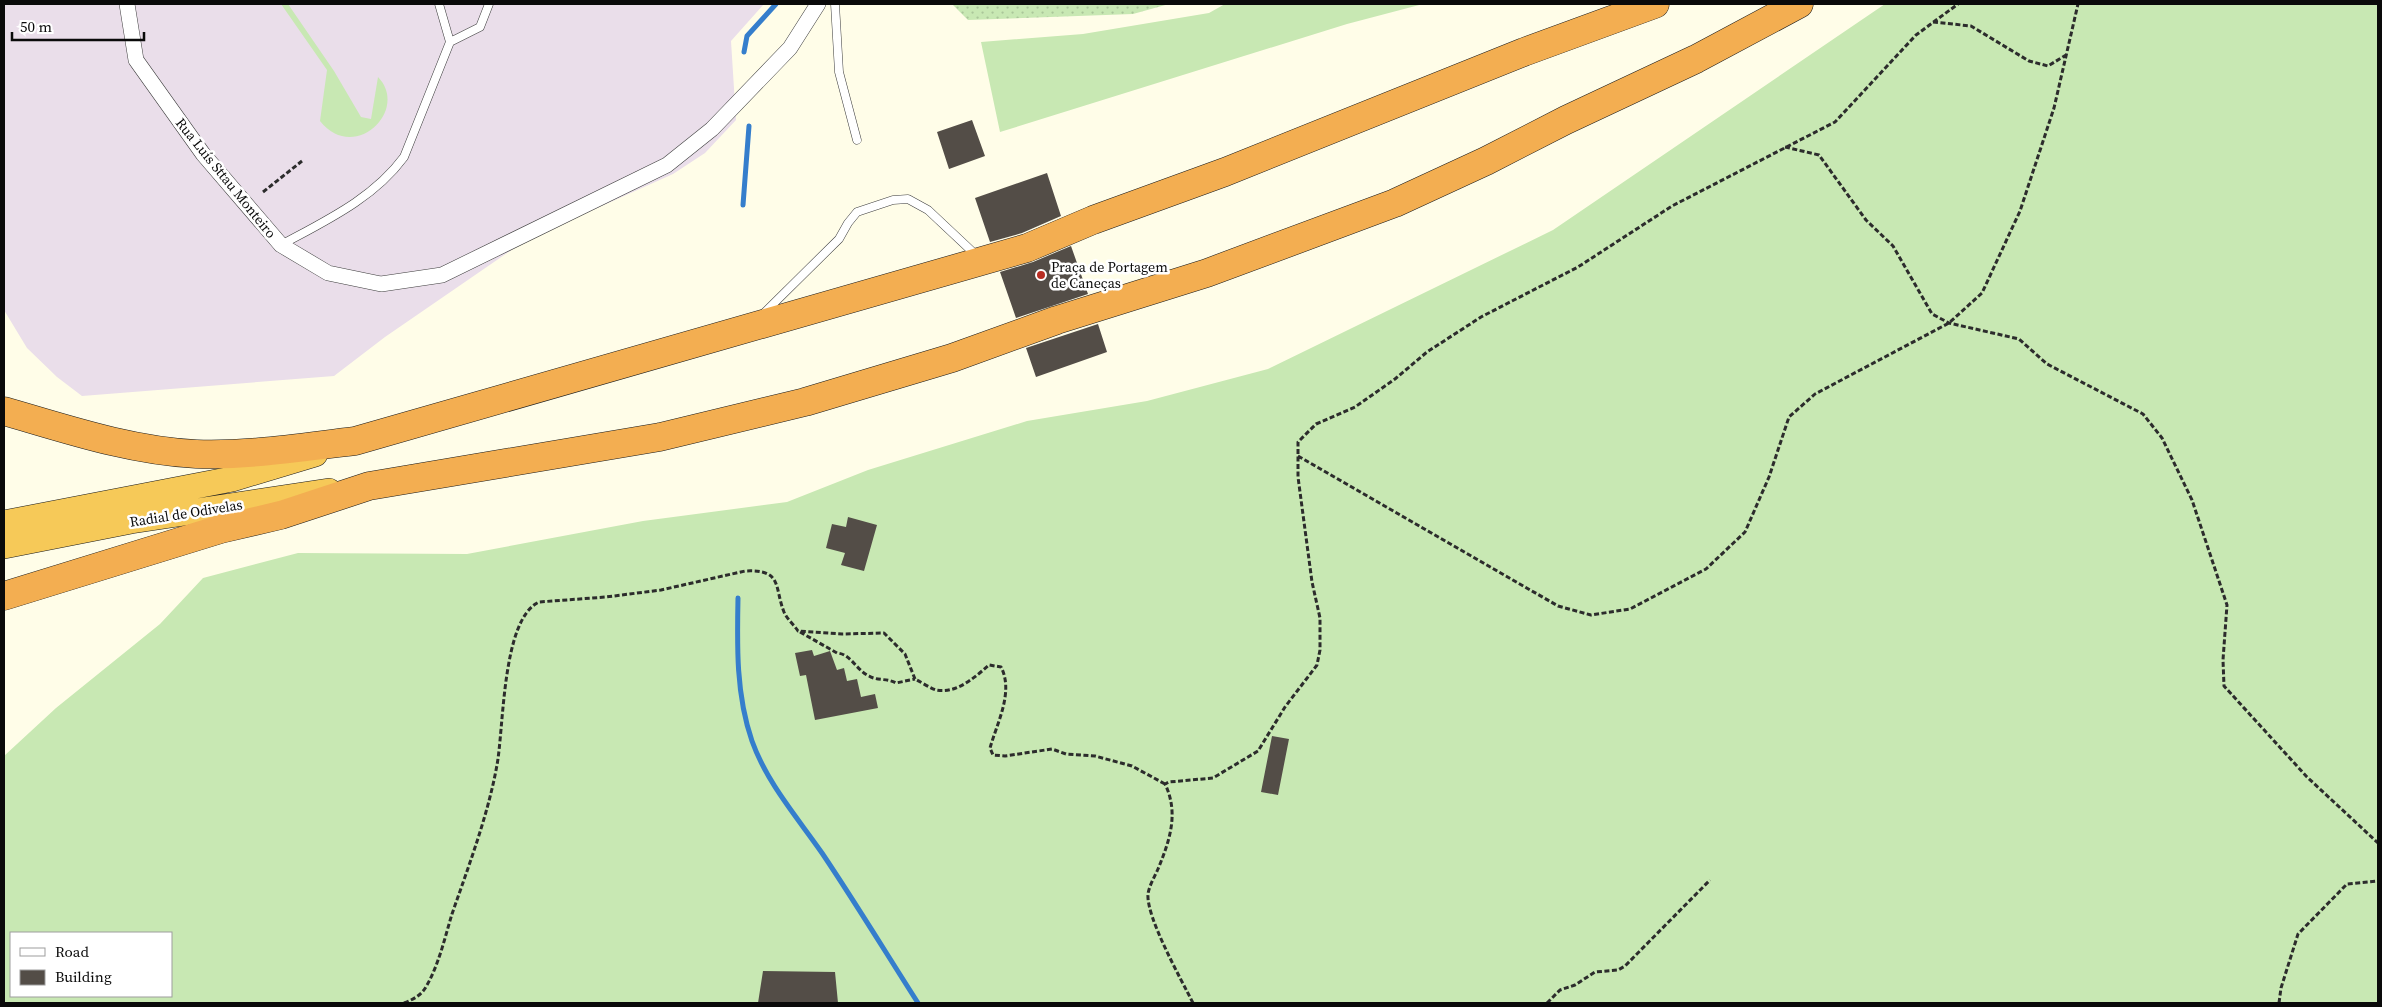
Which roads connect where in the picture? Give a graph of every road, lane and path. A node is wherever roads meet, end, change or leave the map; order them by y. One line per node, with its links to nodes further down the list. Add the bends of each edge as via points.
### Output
1 (127, 4): 17 (street, Rua Luís Sttau Monteiro, via 136,60 203,154)
2 (439, 4): 11 (lane)
3 (490, 4): 11 (lane, via 480,27)
4 (818, 4): 17 (street, Rua Luís Sttau Monteiro, via 790,48 712,130 667,166 442,275 381,284 328,273)
5 (835, 4): 13 (lane, via 839,72)
6 (1655, 4): 18 (highway, via 1524,52 1027,248)
7 (1799, 4): 24 (highway, via 1696,59 1411,195 1207,273 1057,320 952,358 726,422 602,449)
8 (1958, 4): 10 (path)
9 (2078, 4): 12 (path)
10 (1932, 22): 12 (path, via 1971,26 2029,61 2048,66); 14 (path, via 1835,122)
11 (450, 42): 17 (lane, via 404,157 392,172 350,207)
12 (2067, 55): 19 (path, via 2054,108 2020,211 1982,293)
13 (856, 140)
14 (1784, 147): 19 (path, via 1819,155 1866,220 1893,246 1932,314); 23 (path, via 1672,206 1578,267 1481,317 1427,352 1354,407 1316,424 1298,442)
15 (302, 161): 16 (path)
16 (262, 192)
17 (281, 245)
18 (982, 261): 20 (highway); 20 (lane, via 928,210 908,200 893,200 857,212 839,239)
19 (1949, 323): 23 (path, via 1815,394 1789,418 1769,477 1745,532 1706,569 1630,609 1591,615 1558,606); 31 (path, via 2019,338 2047,364 2143,414 2162,438 2192,500 2227,605 2224,686 2307,777)
20 (746, 329): 22 (highway)
21 (4, 410): 22 (highway, via 128,444 188,453 243,454)
22 (355, 441): 25 (highway, Radial de Odivelas, via 232,479)
23 (1298, 456): 30 (path, via 1312,582 1320,618 1317,665 1285,707 1258,751 1214,778)
24 (369, 486): 26 (highway, Radial de Odivelas, via 131,521); 27 (highway)
25 (4, 523)
26 (4, 546)
27 (4, 596)
28 (798, 631): 29 (path, via 836,653 843,653 869,677 896,683); 29 (path, via 884,633 905,654); 34 (path, via 784,613 778,586 769,574 757,570 661,590 549,600 530,606 516,632 508,667 497,766 474,848 428,985 421,994)
29 (915, 678): 30 (path, via 936,690 953,688 970,682 989,665 1001,667 1006,677 1004,702 990,748 993,755 1052,749 1066,754 1095,756 1132,766)
30 (1165, 784): 35 (path, via 1172,798 1169,840 1148,893 1151,915)
31 (2378, 843)
32 (1710, 880): 36 (path, via 1625,966 1618,970 1595,972 1575,986 1560,990)
33 (2378, 881): 37 (path, via 2347,884 2298,934)
34 (404, 1003)
35 (1192, 1003)
36 (1547, 1003)
37 (2279, 1003)

